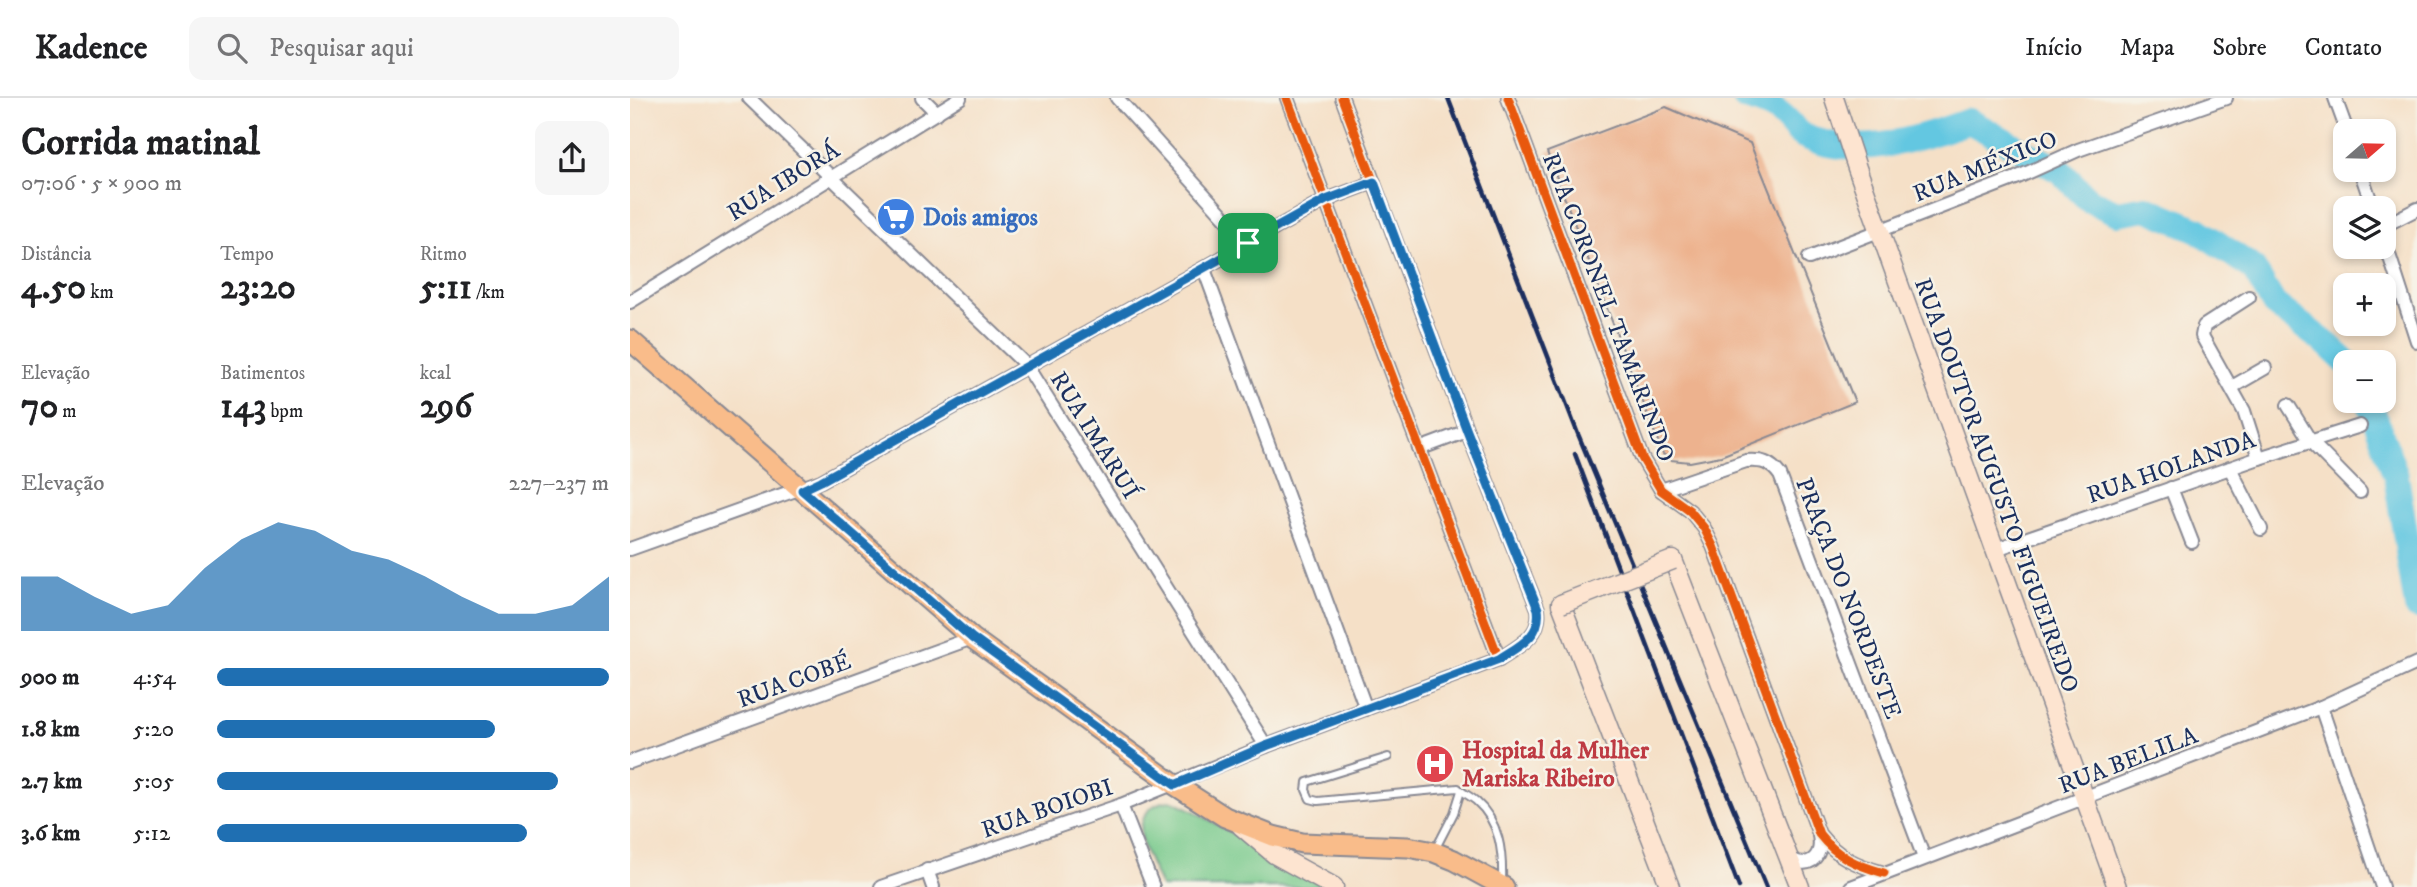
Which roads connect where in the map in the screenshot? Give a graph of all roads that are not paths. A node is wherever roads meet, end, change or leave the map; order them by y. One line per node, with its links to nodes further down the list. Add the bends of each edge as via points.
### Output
1 (749, 98): 13 (street, RUA IMARUÍ)
2 (922, 98): 11 (street)
3 (960, 98): 11 (street, RUA IBORÁ)
4 (1116, 98): 19 (street)
5 (1287, 98): 15 (street)
6 (1342, 98): 14 (street)
7 (1508, 98): 38 (street, RUA CORONEL TAMARINDO, via 1642,458)
8 (1834, 98): 18 (street, RUA DOUTOR AUGUSTO FIGUEIREDO)
9 (2226, 98): 18 (street, RUA MÉXICO, via 2078,150)
10 (2335, 98): 12 (street)
11 (937, 113): 13 (street, RUA IBORÁ)
12 (2343, 119)
13 (830, 177): 24 (street, RUA IBORÁ); 27 (street, RUA IMARUÍ)
14 (1374, 182): 15 (street); 32 (street)
15 (1326, 200): 19 (street); 34 (street)
16 (2417, 209): 17 (street)
17 (2396, 220)
18 (1879, 230): 20 (street, RUA MÉXICO); 44 (street, RUA DOUTOR AUGUSTO FIGUEIREDO)
19 (1248, 243): 22 (street)
20 (1809, 258)
21 (2390, 259): 26 (street)
22 (1204, 269): 27 (street); 49 (street)
23 (2249, 297): 29 (street, via 2201,330)
24 (630, 302)
25 (630, 340): 39 (main road)
26 (2417, 341)
27 (1026, 365): 39 (street); 50 (street, RUA IMARUÍ)
28 (2265, 368): 29 (street)
29 (2232, 387): 35 (street)
30 (2288, 405): 33 (street)
31 (2360, 426): 33 (street, RUA HOLANDA)
32 (1467, 431): 34 (street); 46 (street, RUA BOIOBI, via 1540,620 1529,639)
33 (2311, 442): 35 (street, RUA HOLANDA); 40 (street)
34 (1419, 449): 46 (street)
35 (2259, 458): 36 (street, RUA HOLANDA)
36 (2230, 468): 37 (street, RUA HOLANDA); 41 (street)
37 (2171, 488): 42 (street); 44 (street, RUA HOLANDA)
38 (1661, 489): 58 (street, RUA CORONEL TAMARINDO, via 1690,510 1713,547); 61 (street, PRAÇA DO NORDESTE, via 1746,460 1772,465 1780,475)
39 (802, 490): 43 (street); 45 (main road)
40 (2360, 492)
41 (2261, 529)
42 (2192, 542)
43 (630, 549)
44 (1996, 550): 55 (street, RUA DOUTOR AUGUSTO FIGUEIREDO)
45 (972, 638): 52 (street, RUA COBÉ); 53 (main road)
46 (1499, 659): 49 (street, RUA BOIOBI)
47 (2417, 663): 48 (street, RUA BELILA)
48 (2321, 707): 55 (street, RUA BELILA); 74 (street)
49 (1366, 709): 50 (street, RUA BOIOBI)
50 (1266, 746): 53 (street, RUA BOIOBI)
51 (1388, 757): 54 (lane, via 1307,782 1310,799 1452,787)
52 (630, 762)
53 (1175, 785): 56 (street, RUA BOIOBI); 57 (main road)
54 (1461, 791): 59 (lane); 64 (lane, via 1477,802 1495,827 1503,855)
55 (2085, 799): 61 (street, RUA BELILA); 73 (street, RUA DOUTOR AUGUSTO FIGUEIREDO)
56 (1121, 805): 62 (street, RUA BOIOBI); 67 (street)
57 (1235, 821): 59 (main road, via 1302,843); 68 (street, via 1274,854)
58 (1819, 834): 60 (street, via 1816,858 1801,864); 63 (street, RUA CORONEL TAMARINDO, via 1843,858)
59 (1434, 852): 64 (main road)
60 (1788, 856): 70 (street, bridge, via 1672,560 1561,604); 71 (street)
61 (1924, 858): 63 (street, RUA BELILA)
62 (927, 870): 65 (street, RUA BOIOBI); 66 (street)
63 (1884, 873): 72 (street, RUA BELILA)
64 (1503, 886): 69 (main road)
65 (881, 887)
66 (933, 887)
67 (1153, 887)
68 (1334, 887)
69 (1482, 887)
70 (1670, 887)
71 (1800, 887)
72 (1851, 887)
73 (2117, 887)
74 (2382, 887)

